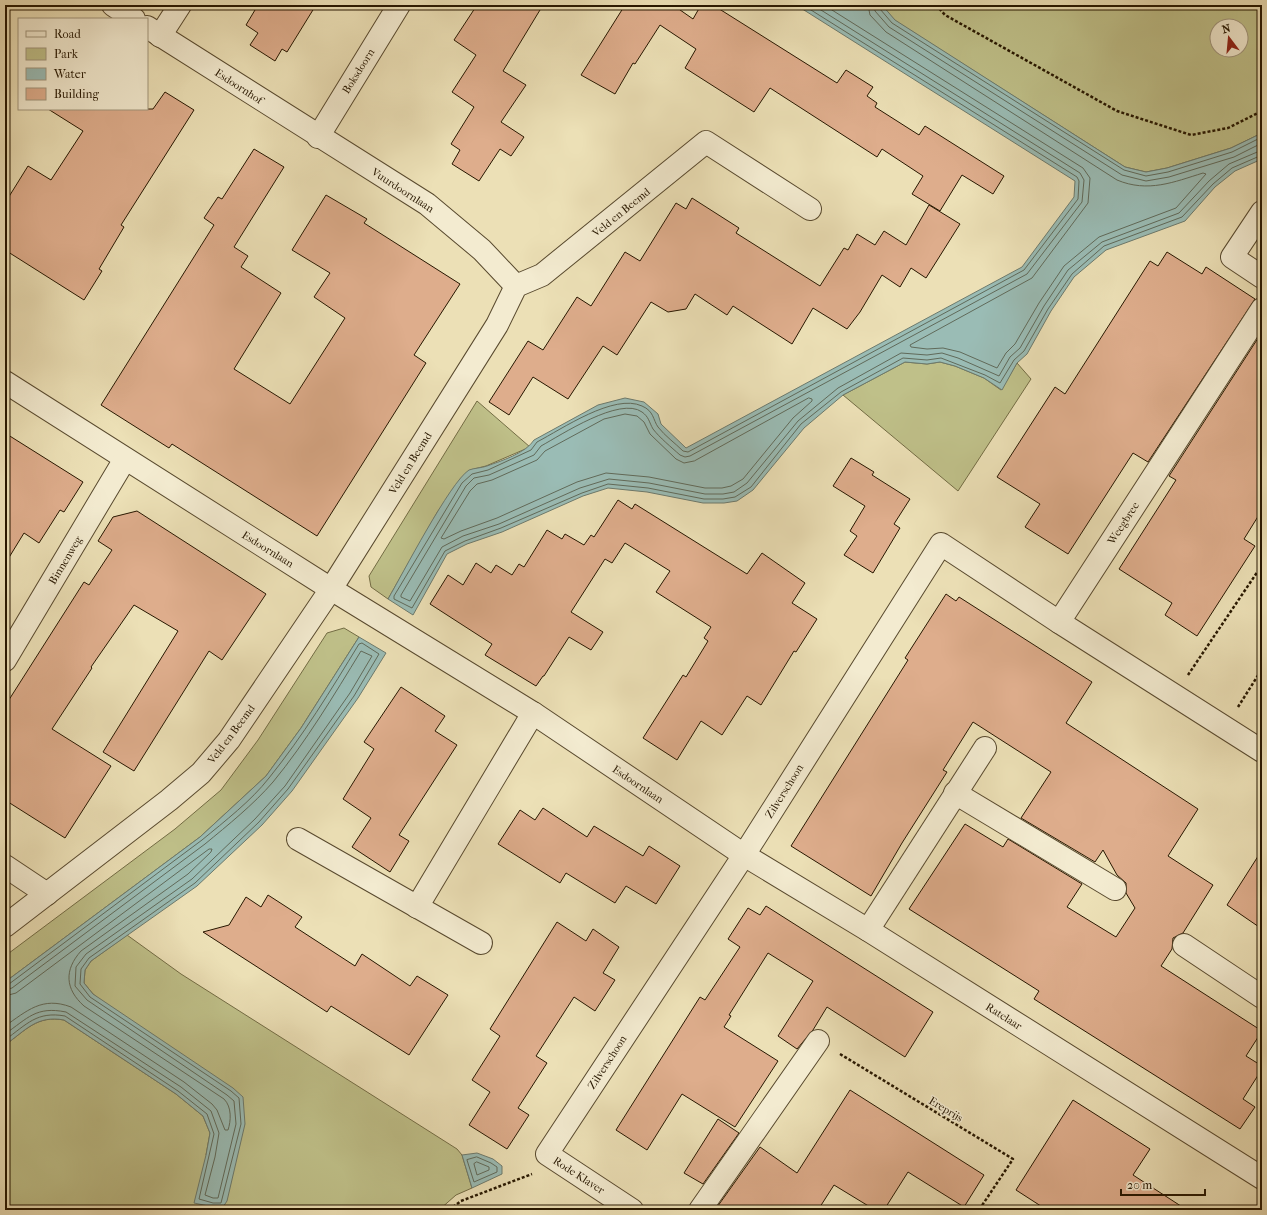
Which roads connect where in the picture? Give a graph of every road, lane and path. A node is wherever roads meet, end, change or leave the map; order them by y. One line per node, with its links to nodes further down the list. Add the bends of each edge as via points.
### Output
1 (113, 5): 5 (street)
2 (180, 5): 6 (street)
3 (399, 5): 8 (street, Boksdoorn)
4 (936, 5): 7 (path, via 945,15 993,44 1117,111 1191,135 1228,128)
5 (132, 18)
6 (154, 32): 8 (street, Esdoornhof)
7 (1262, 111)
8 (318, 137): 12 (street, Vuurdoornlaan, via 427,204 482,250)
9 (810, 209): 12 (street, Veld en Beemd, via 706,142 542,275)
10 (1262, 212): 11 (street, via 1232,257)
11 (1262, 277)
12 (516, 286): 17 (street, Veld en Beemd, via 497,325)
13 (1262, 309): 18 (street, Weegbree)
14 (5, 382): 15 (street, Esdoornlaan)
15 (125, 459): 17 (street, Esdoornlaan); 19 (street, Binnenweg)
16 (1262, 565): 21 (path)
17 (331, 589): 22 (street, Esdoornlaan); 31 (street, Veld en Beemd, via 229,740 201,773)
18 (1059, 622): 21 (street); 28 (street, Zilverschoon, via 941,544)
19 (5, 660)
20 (1262, 669): 23 (path)
21 (1174, 695): 23 (street)
22 (533, 713): 28 (street, Esdoornlaan); 32 (street)
23 (1225, 728): 25 (street)
24 (984, 748): 26 (street)
25 (1262, 751)
26 (955, 793): 30 (street); 34 (street)
27 (298, 839): 32 (street)
28 (744, 855): 34 (street, Ratelaar); 39 (street, Zilverschoon)
29 (5, 866): 31 (street)
30 (1114, 889)
31 (47, 894): 33 (street, Veld en Beemd)
32 (417, 907): 35 (street)
33 (5, 926)
34 (868, 930): 40 (street, Ratelaar)
35 (481, 943)
36 (1184, 945): 37 (street)
37 (1262, 997)
38 (818, 1040): 43 (street); 44 (path, Ereprijs, via 1013,1159)
39 (547, 1154): 41 (path, via 531,1176 461,1201); 42 (street, Rode Klaver)
40 (1262, 1178)
41 (449, 1210)
42 (632, 1210)
43 (700, 1210)
44 (979, 1210)

